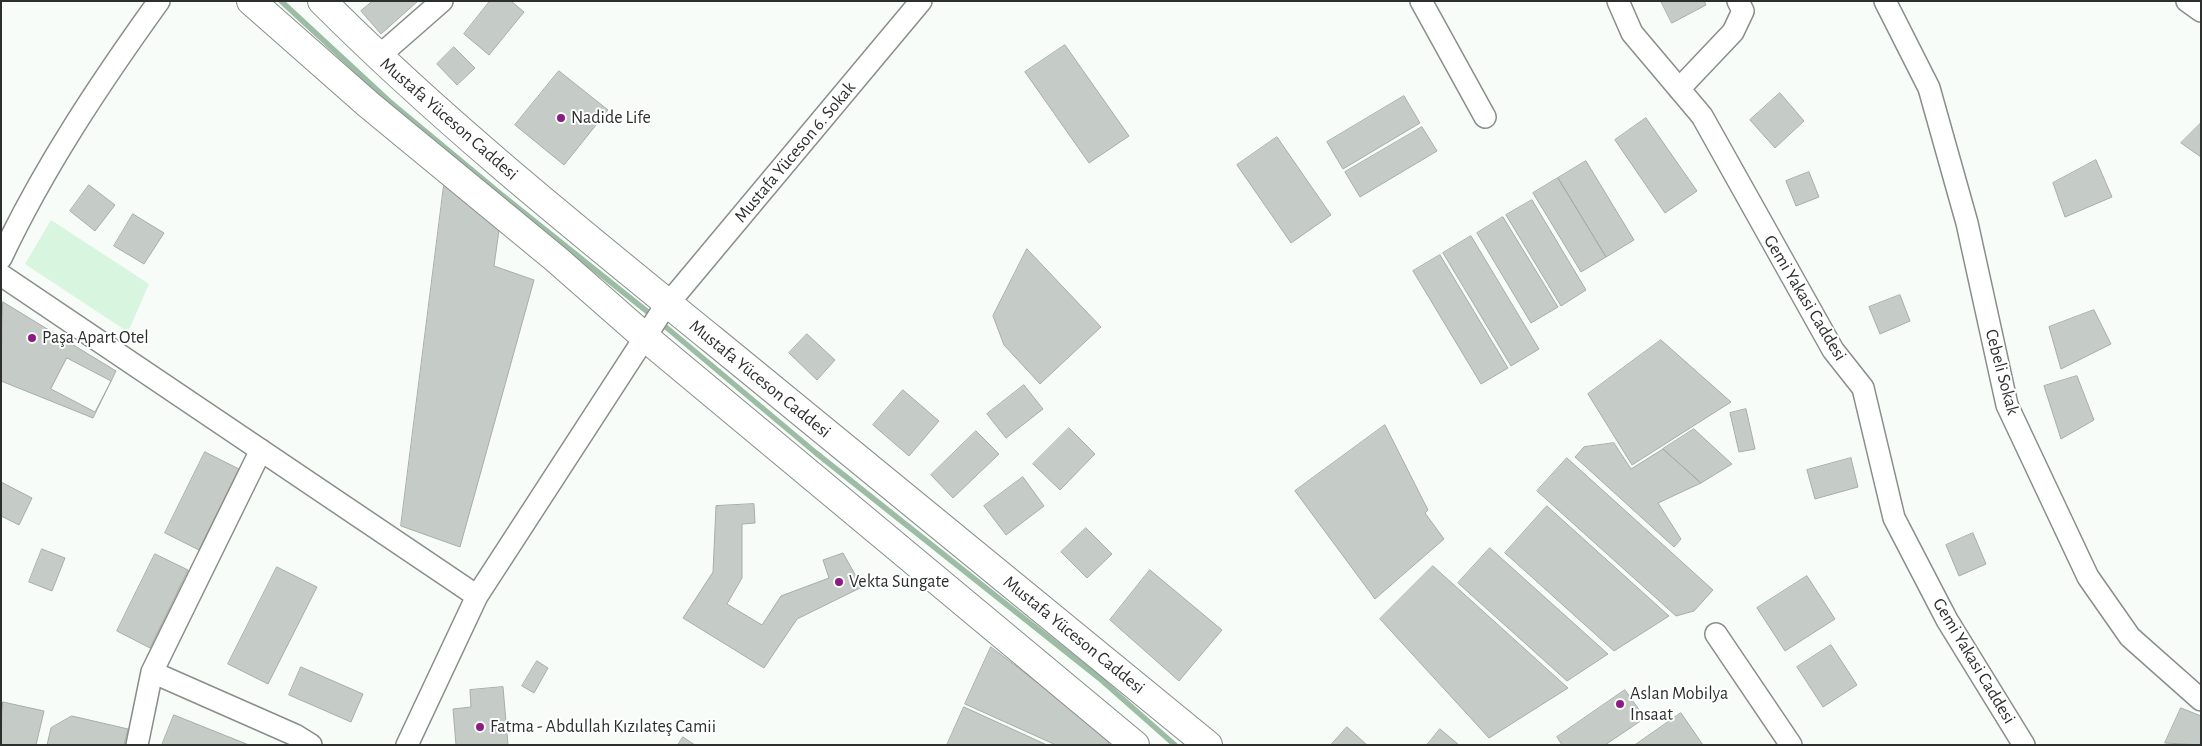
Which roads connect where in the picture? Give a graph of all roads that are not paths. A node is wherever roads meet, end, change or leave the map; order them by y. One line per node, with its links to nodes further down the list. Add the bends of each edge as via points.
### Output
1 (159, 1): 15 (street, via 114,64 35,191)
2 (251, 1): 17 (street, Mustafa Yüceson Caddesi, via 369,105 556,258)
3 (322, 1): 12 (street, Mustafa Yüceson Caddesi)
4 (442, 1): 12 (street)
5 (921, 1): 17 (street, Mustafa Yüceson 6. Sokak)
6 (1421, 1): 14 (street)
7 (1618, 1): 13 (street, Gemi Yakasi Caddesi, via 1632,33)
8 (1738, 1): 13 (street, via 1743,11 1733,32)
9 (1886, 1): 22 (street, Cebeli Sokak, via 1929,88 1967,223 2007,405 2088,577 2130,637)
10 (2187, 1): 11 (street)
11 (2201, 11)
12 (378, 57): 17 (street, Mustafa Yüceson Caddesi, via 447,118)
13 (1679, 89): 29 (street, Gemi Yakasi Caddesi, via 1702,116 1833,350 1863,388 1894,518 1947,620)
14 (1485, 117)
15 (1, 258)
16 (1, 275): 18 (street)
17 (657, 319): 19 (street, Mustafa Yüceson 6. Sokak); 26 (street, Mustafa Yüceson Caddesi); 27 (street, Mustafa Yüceson Caddesi)
18 (261, 450): 19 (street); 21 (street)
19 (477, 596): 25 (street, Mustafa Yüceson 6. Sokak)
20 (1716, 634): 28 (street)
21 (152, 672): 23 (street); 24 (street)
22 (2201, 700)
23 (137, 745)
24 (311, 745)
25 (407, 745)
26 (1135, 745)
27 (1208, 745)
28 (1791, 745)
29 (2024, 745)

